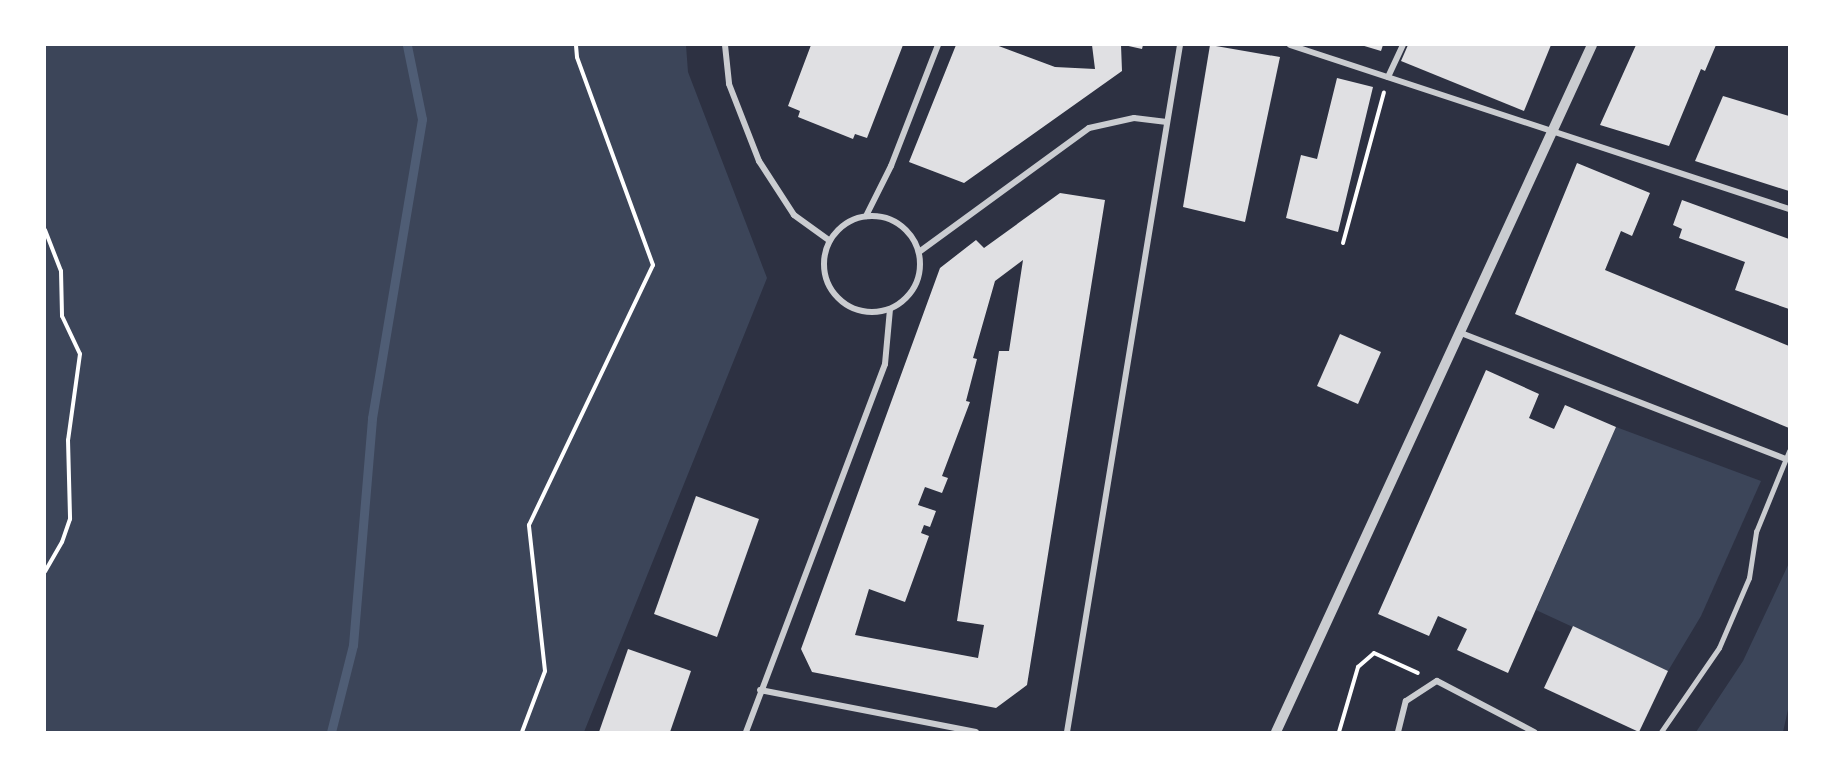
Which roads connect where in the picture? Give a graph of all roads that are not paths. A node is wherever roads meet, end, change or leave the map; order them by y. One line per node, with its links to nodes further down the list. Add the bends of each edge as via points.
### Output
1 (724, 45): 12 (street, via 729,84 759,161 794,215)
2 (938, 45): 11 (street, via 891,165)
3 (1180, 45): 8 (street)
4 (1290, 45): 7 (street)
5 (1403, 45): 7 (street)
6 (1592, 45): 9 (street)
7 (1388, 77): 9 (street)
8 (1165, 122): 13 (street, via 1134,118 1089,128); 21 (street, via 1155,215)
9 (1554, 132): 10 (street); 15 (street)
10 (1789, 209)
11 (866, 216): 12 (street, via 845,224); 13 (street, via 884,217 900,224 912,236)
12 (830, 241): 14 (street, via 825,269 836,296 861,311)
13 (919, 252): 14 (street, via 920,270 915,286 905,300)
14 (890, 309): 18 (street, via 885,364)
15 (1461, 333): 17 (street); 22 (street)
16 (1789, 451): 17 (lane)
17 (1786, 459): 25 (lane, via 1756,532 1749,578 1719,648)
18 (760, 690): 19 (street); 20 (street)
19 (746, 732)
20 (976, 732)
21 (1067, 732)
22 (1276, 732)
23 (1398, 732): 24 (street, via 1406,701 1437,681)
24 (1534, 732)
25 (1661, 732)

